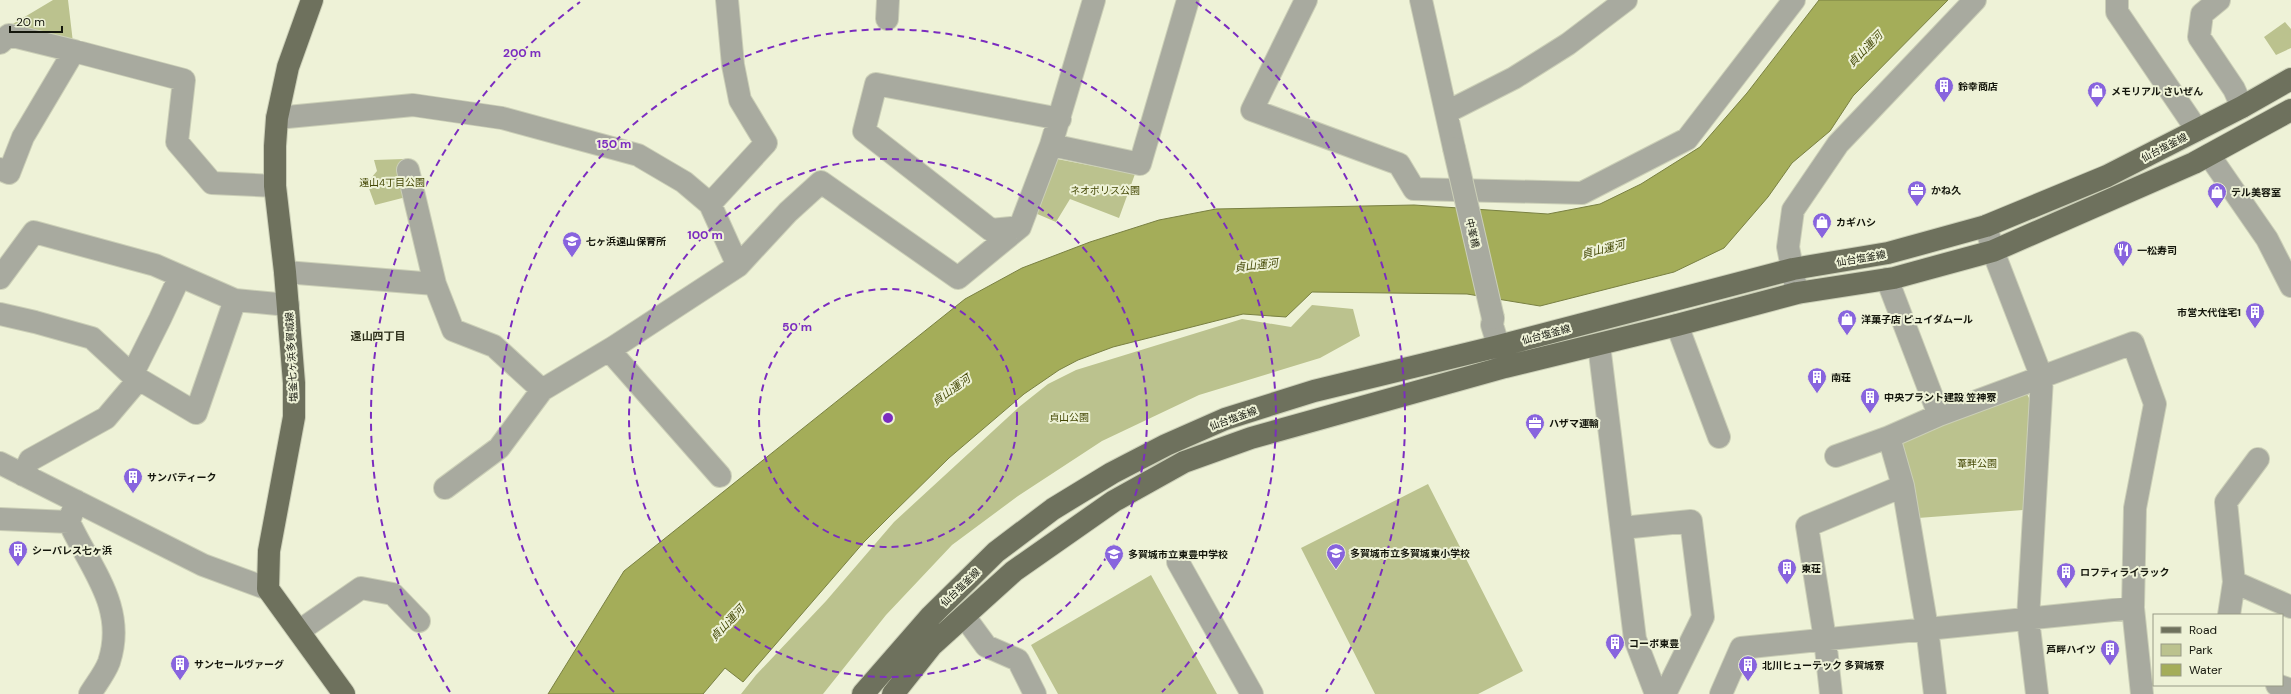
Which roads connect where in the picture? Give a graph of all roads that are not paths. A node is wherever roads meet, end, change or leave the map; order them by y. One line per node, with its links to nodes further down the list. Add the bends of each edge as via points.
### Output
1 (727, 0): 26 (street, via 733,65 740,100 766,143)
2 (1094, 0): 19 (street)
3 (1188, 0): 21 (street, via 1140,164)
4 (1306, 0): 7 (street, via 1252,110 1399,164 1414,189 1582,193 1687,139)
5 (1421, 0): 17 (street, 中峯橋)
6 (1626, 0): 17 (street, via 1562,48 1514,78)
7 (1794, 0)
8 (1975, 0): 31 (street, via 1838,144 1793,210 1788,247)
9 (2117, 0): 20 (street, via 2117,12)
10 (2219, 0): 15 (street, via 2202,14 2199,37 2234,89)
11 (313, 4): 18 (main road, 塩釜七ヶ浜多賀城線, via 288,67)
12 (0, 42): 13 (street, via 9,35)
13 (74, 51): 23 (street, via 23,137 9,172); 25 (street, via 184,80 177,142 212,183)
14 (2289, 82): 15 (main road, 仙台塩釜線)
15 (2242, 108): 20 (main road, 仙台塩釜線)
16 (2291, 110): 22 (main road)
17 (1447, 112): 44 (street, 中峯橋, bridge, via 1493,318 1492,325)
18 (277, 118): 25 (main road, 塩釜七ヶ浜多賀城線, via 274,146); 26 (street, via 413,105 502,118 638,155 684,182)
19 (1060, 119): 21 (street); 28 (street, via 876,84 864,131 991,230)
20 (2197, 130): 27 (main road, 仙台塩釜線, via 2107,176)
21 (1051, 145): 28 (street)
22 (2209, 154): 29 (main road); 37 (street, via 2267,240)
23 (0, 169)
24 (408, 170): 36 (street)
25 (275, 186): 32 (main road, 塩釜七ヶ浜多賀城線)
26 (710, 204): 30 (street)
27 (1986, 226): 29 (street); 31 (main road, 仙台塩釜線, via 1888,253)
28 (1020, 227): 30 (street, via 958,278 821,182 788,212)
29 (1993, 251): 35 (main road); 48 (street)
30 (738, 266): 45 (street)
31 (1793, 270): 38 (street); 44 (main road, 仙台塩釜線)
32 (285, 272): 36 (street); 40 (main road, 塩釜七ヶ浜多賀城線)
33 (180, 276): 34 (street, via 155,265 34,232); 39 (street); 47 (street)
34 (0, 278)
35 (1887, 279): 38 (main road); 50 (street)
36 (435, 284): 49 (street, via 453,330 494,346)
37 (2291, 286)
38 (1797, 293): 42 (main road)
39 (235, 300): 40 (street); 47 (street, via 196,413)
40 (288, 305): 66 (main road, 塩釜七ヶ浜多賀城線, via 294,417 269,551)
41 (0, 314): 47 (street, via 92,338)
42 (1677, 325): 43 (main road); 51 (street)
43 (1599, 345): 46 (main road); 63 (street)
44 (1499, 346): 46 (street, 中峯橋); 80 (main road, 仙台塩釜線, via 1314,391 1224,419 1166,444 1112,473 1053,509 996,552 931,616)
45 (609, 350): 49 (street); 57 (street)
46 (1504, 367): 70 (main road, via 1251,438 1184,462 1114,501 1063,536 1014,571)
47 (135, 377): 56 (street, via 106,418 30,460)
48 (2042, 378): 50 (street); 68 (street, via 2133,343 2155,404 2135,508); 71 (street)
49 (542, 390): 59 (street, via 499,448)
50 (1939, 415): 52 (street)
51 (1719, 437)
52 (1889, 437): 53 (street); 58 (street)
53 (1836, 456)
54 (2258, 459): 65 (street, via 2226,502)
55 (0, 463): 56 (street)
56 (23, 475): 60 (street)
57 (720, 476)
58 (1903, 486): 73 (street); 75 (street, via 1807,526)
59 (445, 488)
60 (76, 501): 62 (street); 66 (street, via 203,565)
61 (0, 519): 62 (street)
62 (69, 522): 78 (street, via 81,549 107,593 114,621 108,663)
63 (1622, 528): 84 (street, via 1636,639); 85 (street, via 1691,521 1704,617)
64 (1178, 562): 83 (street)
65 (2234, 582): 67 (street); 69 (street)
66 (268, 589): 74 (main road)
67 (2291, 607)
68 (2133, 608): 71 (street); 90 (street)
69 (2229, 614)
70 (964, 616): 81 (main road, via 932,645); 82 (street, via 986,646 1018,660)
71 (2028, 620): 73 (street); 89 (street)
72 (419, 621): 74 (street, via 392,594 361,588)
73 (1927, 628): 75 (street); 88 (street)
74 (299, 632): 79 (main road)
75 (1825, 639): 86 (street, via 1741,648); 87 (street)
76 (2280, 686): 77 (street)
77 (2291, 690)
78 (90, 694)
79 (344, 694)
80 (863, 694)
81 (892, 694)
82 (1035, 694)
83 (1252, 694)
84 (1656, 694)
85 (1665, 694)
86 (1721, 694)
87 (1831, 694)
88 (1935, 694)
89 (2037, 694)
90 (2142, 694)

